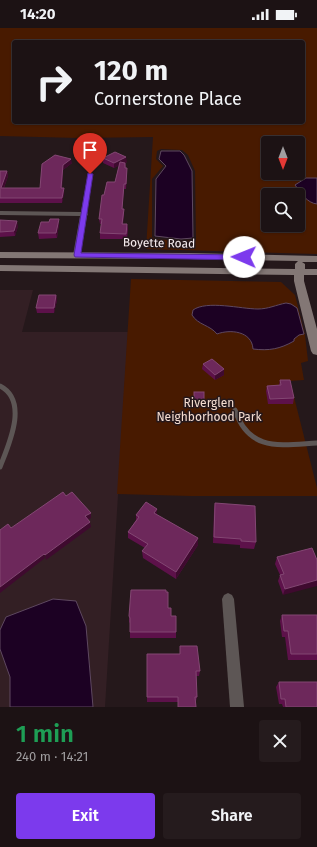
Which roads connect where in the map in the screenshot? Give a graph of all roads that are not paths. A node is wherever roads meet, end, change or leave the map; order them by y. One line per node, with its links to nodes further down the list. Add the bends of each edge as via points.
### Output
1 (90, 174): 3 (street)
2 (0, 213): 3 (street)
3 (85, 214): 5 (street)
4 (0, 255): 5 (main road, Boyette Road)
5 (77, 255): 6 (main road, Boyette Road)
6 (300, 258): 7 (main road, Boyette Road); 9 (main road); 10 (main road)
7 (317, 259)
8 (0, 268): 9 (main road)
9 (299, 272): 10 (main road); 11 (main road)
10 (315, 275)
11 (317, 351)
12 (0, 386): 15 (lane, via 13,398 15,416)
13 (235, 410): 14 (lane, via 242,429 257,440 267,444)
14 (317, 443)
15 (0, 467)
16 (228, 599): 17 (street)
17 (237, 707)

